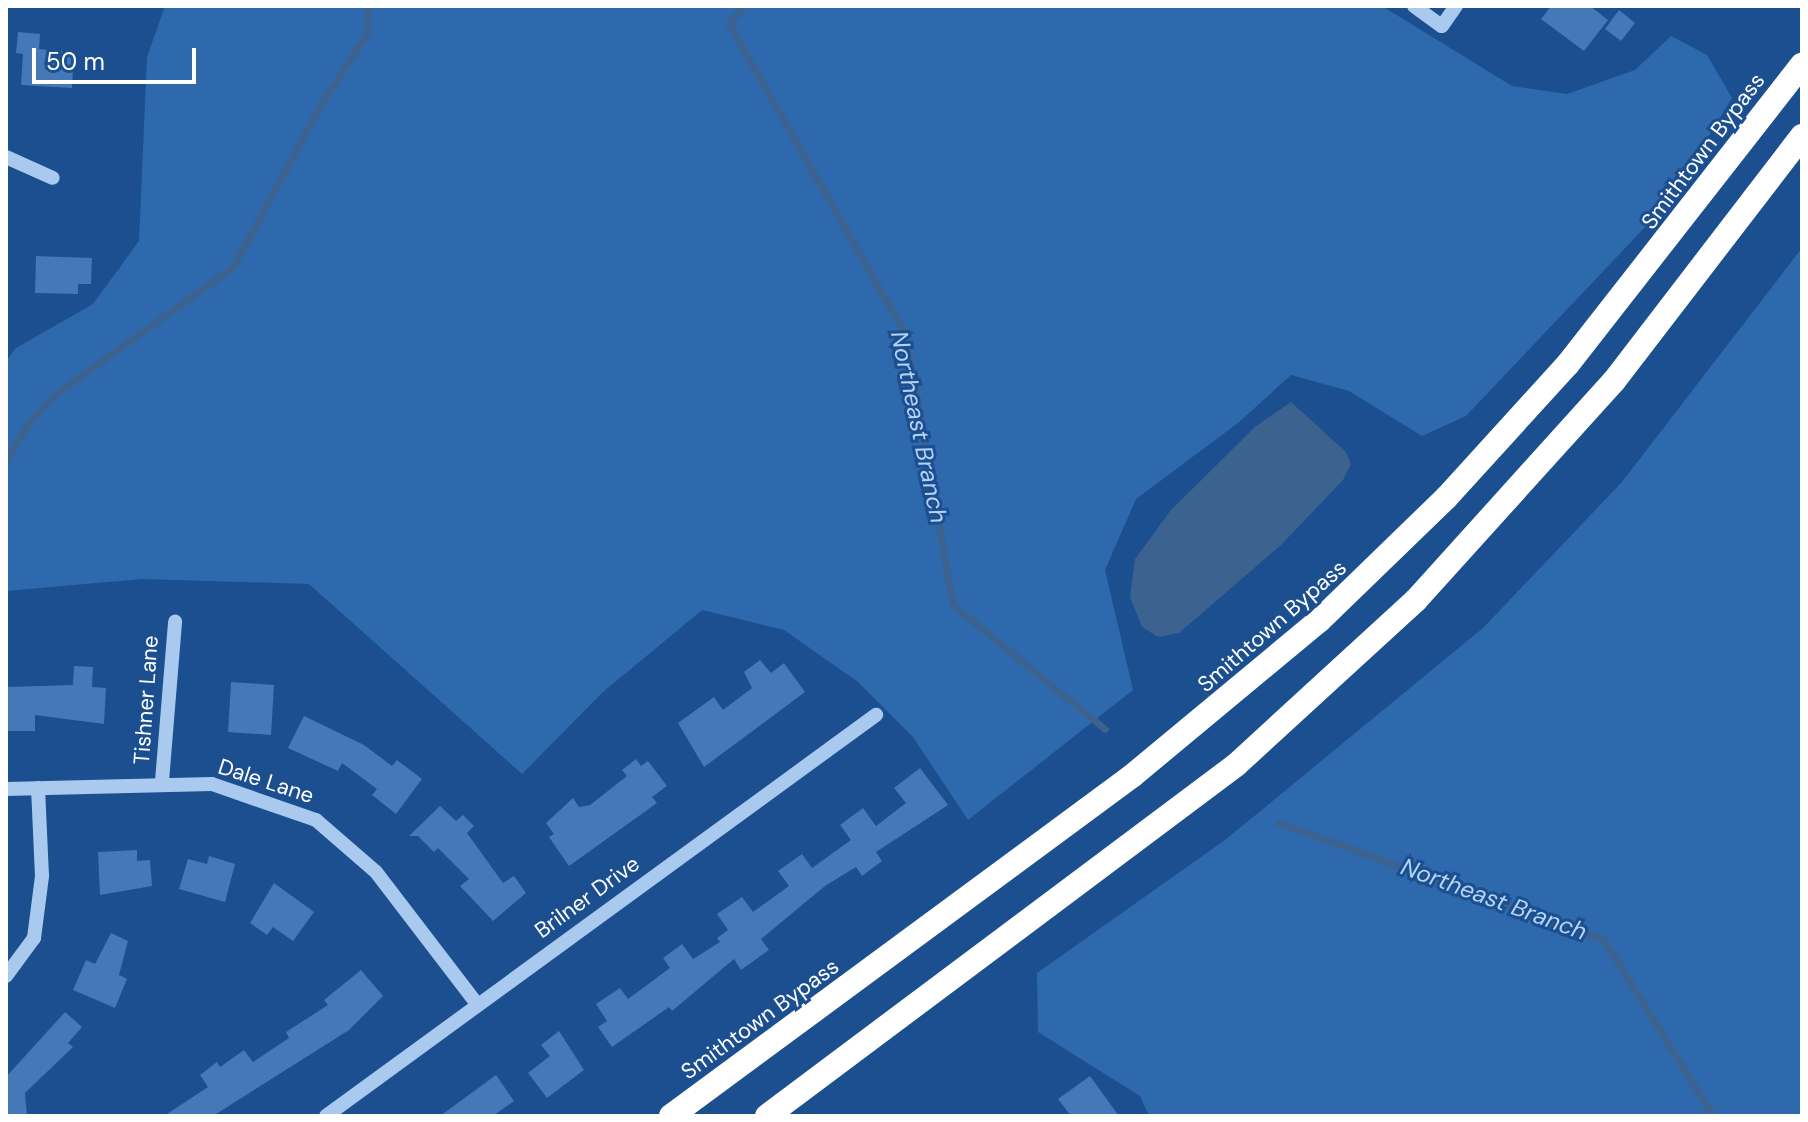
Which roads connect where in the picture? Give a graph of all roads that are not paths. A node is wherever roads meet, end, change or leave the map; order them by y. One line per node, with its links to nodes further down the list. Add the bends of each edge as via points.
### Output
1 (1414, 6): 2 (street, via 1442,26)
2 (1456, 6)
3 (1802, 64): 15 (highway, Smithtown Bypass, via 1568,364 1446,498 1341,601 1132,776)
4 (1802, 136): 16 (highway, via 1651,335 1535,474 1329,683 1236,765 1114,859)
5 (6, 157): 6 (street)
6 (53, 178)
7 (175, 622): 9 (street, Tishner Lane)
8 (876, 715): 13 (street, Brilner Drive)
9 (162, 781): 10 (street, Dale Lane); 13 (street, Dale Lane, via 212,784 316,820 376,872)
10 (38, 788): 11 (street, Dale Lane); 12 (street, via 42,876 34,938)
11 (6, 789)
12 (6, 976)
13 (477, 1004): 14 (street, Brilner Drive)
14 (326, 1116)
15 (671, 1116)
16 (767, 1116)

